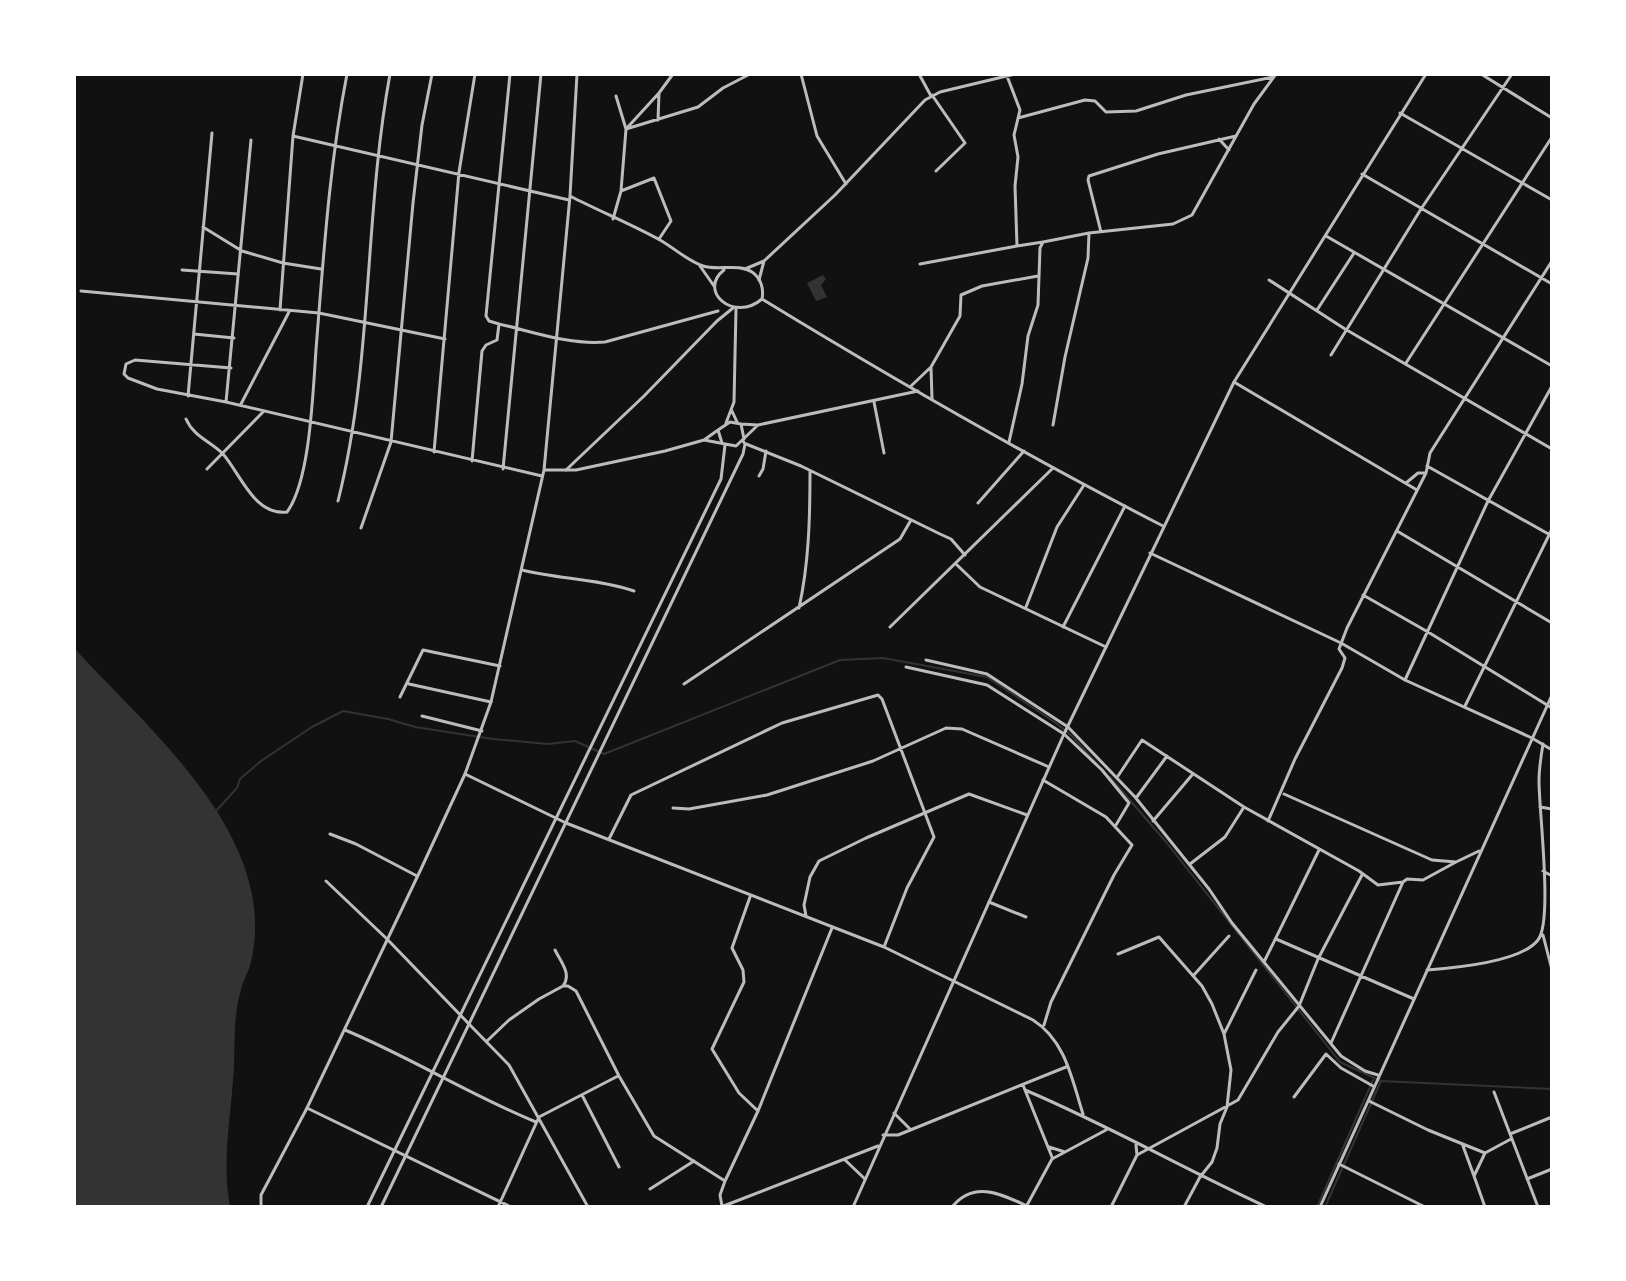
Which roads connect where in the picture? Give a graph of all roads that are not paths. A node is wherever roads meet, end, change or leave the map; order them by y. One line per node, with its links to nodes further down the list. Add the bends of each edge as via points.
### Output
1 (303, 74): 30 (street)
2 (347, 74): 35 (street)
3 (390, 74): 38 (street)
4 (432, 74): 39 (street)
5 (475, 74): 41 (street)
6 (510, 74): 45 (street)
7 (541, 74): 46 (street)
8 (577, 74): 48 (street)
9 (673, 74): 21 (street)
10 (750, 74): 27 (street, via 698,107)
11 (801, 74): 44 (street, via 817,136)
12 (919, 74): 23 (street)
13 (1015, 74): 18 (street)
14 (1426, 74): 24 (street)
15 (1481, 74): 20 (street)
16 (1512, 74): 20 (street)
17 (1274, 75): 25 (street, via 1136,111 1106,112 1095,101 1085,100); 31 (street)
18 (1007, 76): 19 (street); 25 (street, via 1019,105)
19 (988, 77): 23 (street)
20 (1503, 88): 26 (street); 36 (street)
21 (659, 93): 27 (street); 28 (street)
22 (616, 96): 28 (street)
23 (932, 96): 40 (street, via 965,143); 44 (street)
24 (1400, 113): 36 (street); 42 (street)
25 (1018, 118): 59 (street)
26 (1552, 118)
27 (658, 120): 28 (street)
28 (626, 129): 47 (street)
29 (212, 133): 52 (street)
30 (293, 136): 35 (street); 64 (street)
31 (1236, 136): 33 (street); 37 (street)
32 (1552, 137): 43 (street)
33 (1219, 139): 37 (street); 53 (street, via 1089,176)
34 (251, 140): 60 (street)
35 (333, 146): 38 (street); 70 (street)
36 (1460, 149): 43 (street); 50 (street)
37 (1229, 150): 53 (street, via 1187,218)
38 (378, 155): 39 (street); 94 (street)
39 (419, 163): 41 (street); 98 (street)
40 (936, 171)
41 (459, 172): 45 (street); 103 (street)
42 (1362, 174): 50 (street); 55 (street)
43 (1522, 182): 49 (street); 58 (street)
44 (846, 184): 62 (street)
45 (500, 185): 46 (street); 95 (street, via 486,316)
46 (530, 191): 48 (street); 96 (street)
47 (621, 191): 51 (street); 56 (street, via 654,178 671,221)
48 (570, 198): 51 (street); 100 (street)
49 (1552, 200)
50 (1421, 209): 58 (street); 68 (street)
51 (613, 219): 56 (street)
52 (203, 227): 60 (street); 72 (street)
53 (1101, 232): 54 (street)
54 (1089, 233): 57 (street); 127 (street)
55 (1326, 236): 61 (street); 81 (street)
56 (659, 239): 66 (street)
57 (1040, 242): 59 (street); 74 (street)
58 (1483, 245): 75 (street); 85 (street)
59 (1017, 246): 65 (street)
60 (242, 251): 64 (street); 73 (street)
61 (1355, 252): 68 (street); 89 (street)
62 (764, 261): 67 (street); 76 (street)
63 (1552, 261): 75 (street)
64 (283, 263): 70 (street); 88 (street)
65 (920, 264)
66 (700, 266): 71 (street); 79 (street)
67 (745, 269): 71 (street); 76 (street)
68 (1384, 269): 85 (street); 97 (street)
69 (182, 270): 72 (street)
70 (322, 270): 92 (street)
71 (724, 270): 79 (street)
72 (198, 271): 73 (street); 83 (street)
73 (240, 274): 86 (street)
74 (1038, 276): 108 (street, via 961,295 960,316); 134 (street, via 1038,305)
75 (1542, 278): 78 (street); 101 (street)
76 (759, 280): 82 (street)
77 (1269, 280): 81 (street)
78 (1552, 284)
79 (714, 286): 84 (street)
80 (81, 291): 83 (street)
81 (1289, 292): 89 (street); 110 (street)
82 (762, 299): 87 (street); 112 (street)
83 (196, 302): 86 (street); 99 (street)
84 (723, 302): 87 (street); 90 (street)
85 (1446, 304): 101 (street); 105 (street)
86 (236, 306): 88 (street); 102 (street)
87 (734, 309): 93 (street); 121 (street)
88 (280, 310): 91 (street)
89 (1317, 310): 97 (street)
90 (718, 311): 93 (street); 100 (street, via 605,342)
91 (289, 312): 92 (street); 119 (street)
92 (319, 313): 94 (street); 123 (street)
93 (717, 321): 148 (street)
94 (364, 324): 98 (street); 130 (street)
95 (499, 324): 96 (street); 142 (street, via 497,340 482,351)
96 (518, 328): 100 (street); 146 (street)
97 (1345, 329): 104 (street); 105 (street)
98 (403, 331): 103 (street); 133 (street)
99 (193, 334): 102 (street); 106 (street)
100 (556, 337): 147 (street)
101 (1505, 337): 107 (street); 116 (street)
102 (234, 338): 109 (street)
103 (445, 339): 139 (street)
104 (1331, 355)
105 (1406, 363): 116 (street)
106 (190, 365): 109 (street); 114 (street); 114 (street, via 135,360 126,364 124,374)
107 (1552, 366)
108 (931, 367): 112 (street); 115 (street)
109 (231, 368): 118 (street)
110 (1234, 382): 153 (street); 161 (street)
111 (1552, 386): 129 (street)
112 (910, 387): 113 (street)
113 (918, 391): 115 (street); 117 (street)
114 (188, 396): 118 (street)
115 (932, 399): 134 (street)
116 (1465, 399): 129 (street); 143 (street)
117 (874, 401): 126 (street); 140 (street)
118 (226, 402): 119 (street)
119 (241, 406): 120 (street)
120 (264, 411): 123 (street); 141 (street)
121 (732, 411): 124 (street); 125 (street)
122 (186, 419): 141 (street, via 190,430)
123 (309, 423): 130 (street); 141 (street, via 302,470 287,512 270,509 250,493)
124 (726, 423): 125 (street); 128 (street)
125 (739, 423): 126 (street); 132 (street)
126 (758, 425): 132 (street)
127 (1053, 425)
128 (718, 430): 131 (street); 135 (street)
129 (1524, 432): 136 (street); 157 (street)
130 (353, 433): 133 (street); 156 (street)
131 (704, 440): 135 (street); 148 (street)
132 (744, 441): 135 (street); 137 (street); 217 (street, via 743,454)
133 (391, 442): 139 (street); 162 (street)
134 (1009, 442): 138 (street)
135 (723, 444): 214 (street, via 721,479)
136 (1552, 449)
137 (766, 451): 149 (street); 152 (street)
138 (1024, 451): 144 (street); 158 (street)
139 (434, 452): 142 (street)
140 (884, 453)
141 (222, 454): 145 (street)
142 (472, 461): 146 (street)
143 (1427, 466): 150 (street); 157 (street)
144 (1054, 467): 154 (street); 166 (street)
145 (207, 469)
146 (503, 469): 151 (street)
147 (544, 470): 148 (street); 151 (street)
148 (566, 470)
149 (810, 471): 160 (street); 174 (street, via 809,547)
150 (1426, 473): 153 (street); 155 (street)
151 (542, 476): 169 (street)
152 (759, 476)
153 (1406, 483): 155 (street)
154 (1084, 485): 159 (street); 173 (street, via 1057,527)
155 (1417, 490): 163 (street)
156 (338, 501)
157 (1488, 501): 164 (street); 168 (street)
158 (978, 503)
159 (1125, 506): 161 (street); 177 (street)
160 (911, 520): 166 (street, via 951,539); 174 (street, via 900,539)
161 (1163, 526): 165 (street)
162 (361, 528)
163 (1397, 531): 168 (street); 171 (street)
164 (1551, 533): 172 (street)
165 (1150, 553): 179 (street); 180 (street)
166 (965, 555): 167 (street)
167 (956, 563): 173 (street, via 974,583); 176 (street)
168 (1458, 565): 172 (street); 178 (street)
169 (522, 570): 170 (street); 182 (street)
170 (634, 591)
171 (1363, 595): 178 (street); 179 (street)
172 (1516, 602): 175 (street); 184 (street)
173 (1026, 607): 177 (street)
174 (799, 608): 187 (street)
175 (1552, 623)
176 (890, 627)
177 (1063, 627): 180 (street)
178 (1428, 632): 184 (street); 185 (street)
179 (1341, 643): 185 (street); 206 (street, via 1342,668)
180 (1106, 647): 194 (street)
181 (926, 660): 194 (street, via 987,674)
182 (500, 666): 186 (street, via 423,650); 190 (street)
183 (906, 667): 194 (street, via 978,682)
184 (1486, 667): 191 (street); 192 (street)
185 (1405, 680): 191 (street)
186 (407, 684): 189 (street); 190 (street)
187 (684, 684)
188 (1552, 695): 192 (street)
189 (400, 697)
190 (491, 702): 195 (street)
191 (1465, 706): 196 (street)
192 (1550, 707): 196 (street)
193 (422, 716): 195 (street)
194 (1066, 730): 201 (street); 204 (street); 218 (street, via 1129,803)
195 (481, 733): 202 (street)
196 (1532, 738): 197 (street); 222 (street)
197 (1543, 744): 199 (street); 209 (street)
198 (900, 750): 201 (street, via 951,727); 210 (street, via 767,795); 212 (street); 220 (street, via 878,695 808,714 631,795)
199 (1552, 750)
200 (1167, 756): 203 (street); 204 (street, via 1142,740); 207 (street)
201 (1049, 767): 205 (street)
202 (465, 774): 214 (street); 227 (street)
203 (1192, 774): 208 (street); 215 (street)
204 (1117, 778): 207 (street)
205 (1043, 780): 213 (street); 218 (street)
206 (1282, 793): 216 (street); 223 (street, via 1432,860)
207 (1136, 798): 215 (street)
208 (1244, 807): 216 (street); 224 (street, via 1225,837)
209 (1540, 807): 211 (street); 225 (street)
210 (673, 808)
211 (1552, 809)
212 (926, 813): 213 (street, via 973,794); 233 (street, via 819,861); 242 (street, via 933,841)
213 (1027, 815): 232 (street)
214 (555, 819): 217 (street); 258 (street)
215 (1153, 821): 224 (street)
216 (1268, 821): 221 (street)
217 (566, 823): 220 (street); 259 (street)
218 (1116, 825): 260 (street, via 1131,850 1114,875)
219 (330, 834): 227 (street)
220 (609, 841): 231 (street)
221 (1319, 850): 226 (street); 241 (street)
222 (1479, 851): 223 (street); 248 (street)
223 (1456, 862): 230 (street, via 1423,880)
224 (1189, 865): 246 (street)
225 (1543, 871): 228 (street); 238 (street)
226 (1362, 875): 230 (street, via 1378,885); 245 (street)
227 (417, 876): 240 (street)
228 (1552, 876)
229 (326, 881): 240 (street)
230 (1403, 882): 252 (street)
231 (750, 897): 234 (street); 279 (street, via 732,948 744,982 712,1049 739,1093)
232 (988, 901): 236 (street); 253 (street)
233 (804, 905): 234 (street); 235 (street)
234 (795, 913): 235 (street)
235 (807, 917): 237 (street)
236 (1026, 917)
237 (832, 928): 242 (street); 279 (street)
238 (1543, 933): 248 (street, via 1513,956); 249 (street)
239 (1229, 936): 251 (street)
240 (387, 939): 258 (street); 261 (street)
241 (1276, 939): 245 (street); 246 (street)
242 (884, 947): 253 (street)
243 (555, 950): 250 (street)
244 (1118, 954): 251 (street, via 1159,937)
245 (1318, 959): 252 (street); 257 (street)
246 (1264, 962): 257 (street)
247 (1256, 970): 262 (street)
248 (1427, 970): 256 (street)
249 (1552, 970)
250 (567, 974): 254 (street); 255 (street)
251 (1193, 976): 262 (street)
252 (1362, 977): 256 (street); 264 (street)
253 (953, 979): 260 (street); 280 (street)
254 (563, 986): 255 (street); 263 (street, via 524,1008)
255 (576, 991): 267 (street)
256 (1414, 999): 268 (street)
257 (1299, 1006): 264 (street); 277 (street, via 1238,1100)
258 (460, 1015): 259 (street); 266 (street)
259 (469, 1024): 263 (street); 269 (street)
260 (1043, 1027): 265 (street)
261 (343, 1029): 266 (street); 278 (street)
262 (1224, 1034): 277 (street, via 1231,1070)
263 (487, 1041): 282 (street, via 509,1065)
264 (1330, 1043): 268 (street, via 1347,1061)
265 (1068, 1066): 271 (street); 281 (street)
266 (434, 1072): 269 (street); 294 (street)
267 (619, 1076): 274 (street); 301 (street, via 654,1136)
268 (1378, 1076): 270 (street)
269 (444, 1077): 284 (street); 298 (street)
270 (1374, 1084): 275 (street, via 1326,1054); 276 (street)
271 (1023, 1085): 272 (street); 285 (street)
272 (1025, 1090): 281 (street); 292 (street)
273 (1494, 1092): 288 (street)
274 (582, 1095): 282 (street); 303 (street)
275 (1294, 1097)
276 (1369, 1101): 290 (street); 302 (street)
277 (1227, 1107): 293 (street); 306 (street, via 1212,1162)
278 (307, 1108): 294 (street); 313 (street, via 261,1195)
279 (758, 1111): 309 (street)
280 (894, 1113): 285 (street); 287 (street)
281 (1083, 1114): 286 (street)
282 (539, 1117): 284 (street); 317 (street)
283 (1552, 1117): 288 (street)
284 (536, 1122): 311 (street)
285 (910, 1129): 287 (street)
286 (1108, 1129): 289 (street); 295 (street)
287 (883, 1135): 291 (street)
288 (1511, 1136): 296 (street); 308 (street)
289 (1136, 1143): 293 (street); 297 (street)
290 (1462, 1143): 296 (street); 305 (street)
291 (878, 1146): 299 (street); 307 (street)
292 (1047, 1146): 295 (street); 300 (street)
293 (1146, 1149): 297 (street); 306 (street)
294 (395, 1152): 298 (street); 314 (street)
295 (1065, 1152): 300 (street)
296 (1485, 1153): 305 (street)
297 (1137, 1155): 321 (street)
298 (406, 1158): 311 (street); 315 (street)
299 (843, 1158): 307 (street); 318 (street)
300 (1052, 1159): 312 (street)
301 (694, 1161): 309 (street); 310 (street)
302 (1339, 1164): 324 (street); 325 (street)
303 (619, 1167)
304 (1552, 1169): 308 (street)
305 (1474, 1176): 326 (street)
306 (1200, 1177): 322 (street); 323 (street)
307 (865, 1179): 319 (street)
308 (1527, 1179): 327 (street)
309 (725, 1181): 318 (street)
310 (650, 1189)
311 (499, 1205): 316 (street)
312 (1027, 1206): 320 (street, via 985,1190 963,1196)
313 (261, 1207)
314 (367, 1207)
315 (381, 1207)
316 (511, 1207)
317 (588, 1207)
318 (722, 1207)
319 (853, 1207)
320 (952, 1207)
321 (1111, 1207)
322 (1184, 1207)
323 (1267, 1207)
324 (1320, 1207)
325 (1425, 1207)
326 (1485, 1207)
327 (1538, 1207)

